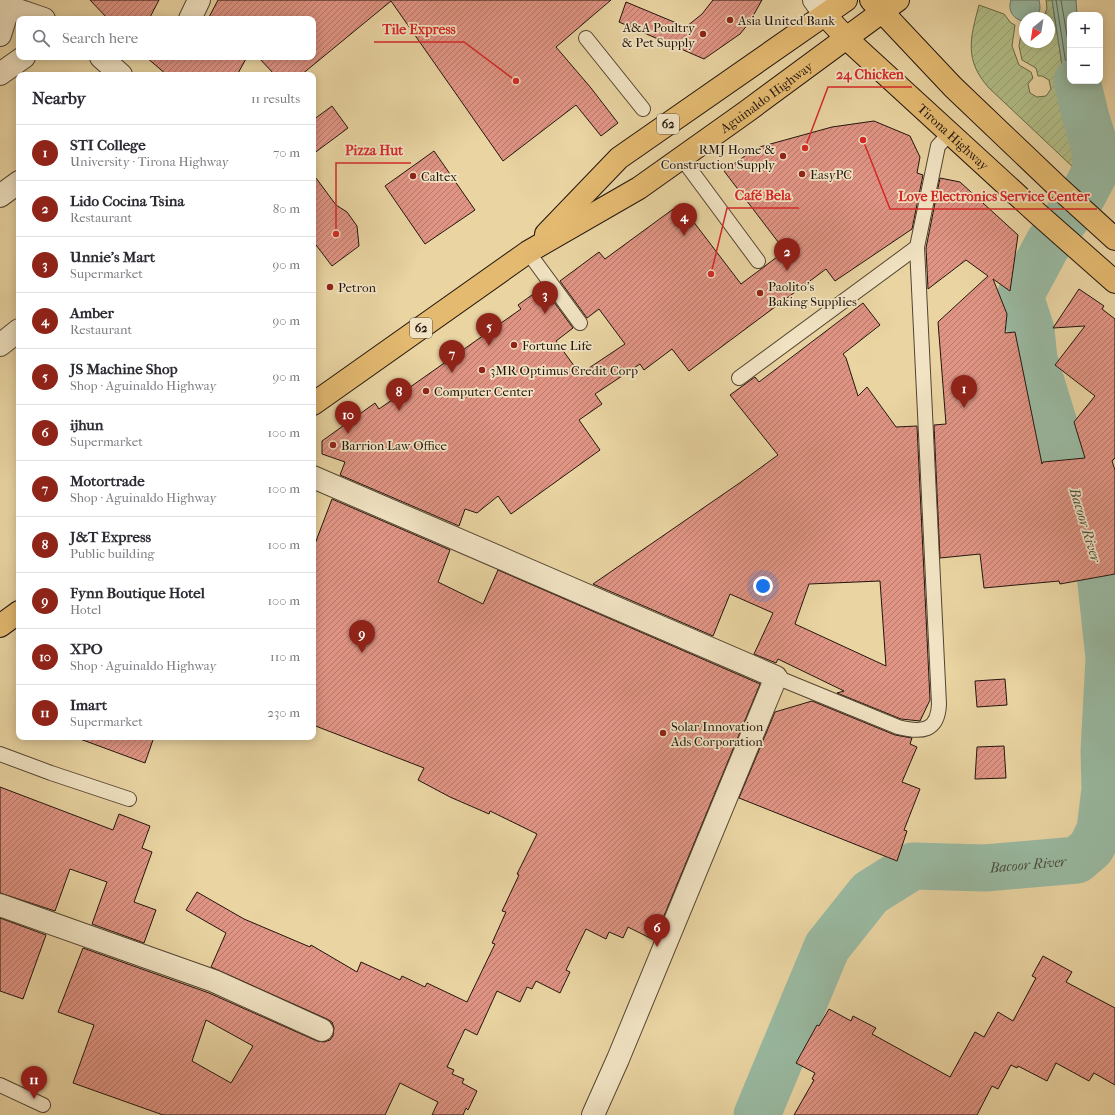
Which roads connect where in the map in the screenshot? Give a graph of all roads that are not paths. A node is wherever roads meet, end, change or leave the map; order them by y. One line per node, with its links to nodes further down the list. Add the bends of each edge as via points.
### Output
1 (200, 0): 7 (street)
2 (846, 0): 5 (main road, Aguinaldo Highway / 62)
3 (10, 4): 6 (street); 8 (street)
4 (884, 4): 10 (main road, Aguinaldo Highway / 62); 20 (main road, 62, via 953,87)
5 (819, 7): 10 (main road, Tirona Highway); 22 (main road, Aguinaldo Highway / 62, via 619,158)
6 (37, 16)
7 (192, 16)
8 (0, 35)
9 (586, 38): 15 (lane)
10 (847, 39): 16 (main road, Tirona Highway); 17 (main road, Aguinaldo Highway / 62)
11 (20, 60): 14 (street)
12 (104, 60): 13 (street)
13 (118, 72)
14 (0, 74)
15 (643, 109)
16 (950, 133): 21 (lane, via 938,146); 24 (main road, Tirona Highway)
17 (682, 157): 22 (main road, Aguinaldo Highway / 62, via 639,188); 23 (lane)
18 (16, 184): 19 (street)
19 (0, 196)
20 (1108, 233)
21 (917, 247): 28 (lane); 33 (lane, via 939,714 935,723 927,728 919,731 909,730)
22 (528, 252): 25 (lane); 29 (main road, Aguinaldo Highway / 62)
23 (758, 261)
24 (1115, 282)
25 (580, 323)
26 (16, 332): 27 (street)
27 (0, 344)
28 (739, 378)
29 (316, 402)
30 (316, 478): 33 (street)
31 (16, 614): 32 (main road)
32 (0, 626)
33 (776, 677): 40 (street)
34 (0, 754): 35 (lane)
35 (129, 799)
36 (0, 905): 37 (street, via 214,981)
37 (322, 1030)
38 (0, 1085): 39 (lane)
39 (43, 1105)
40 (593, 1115)

